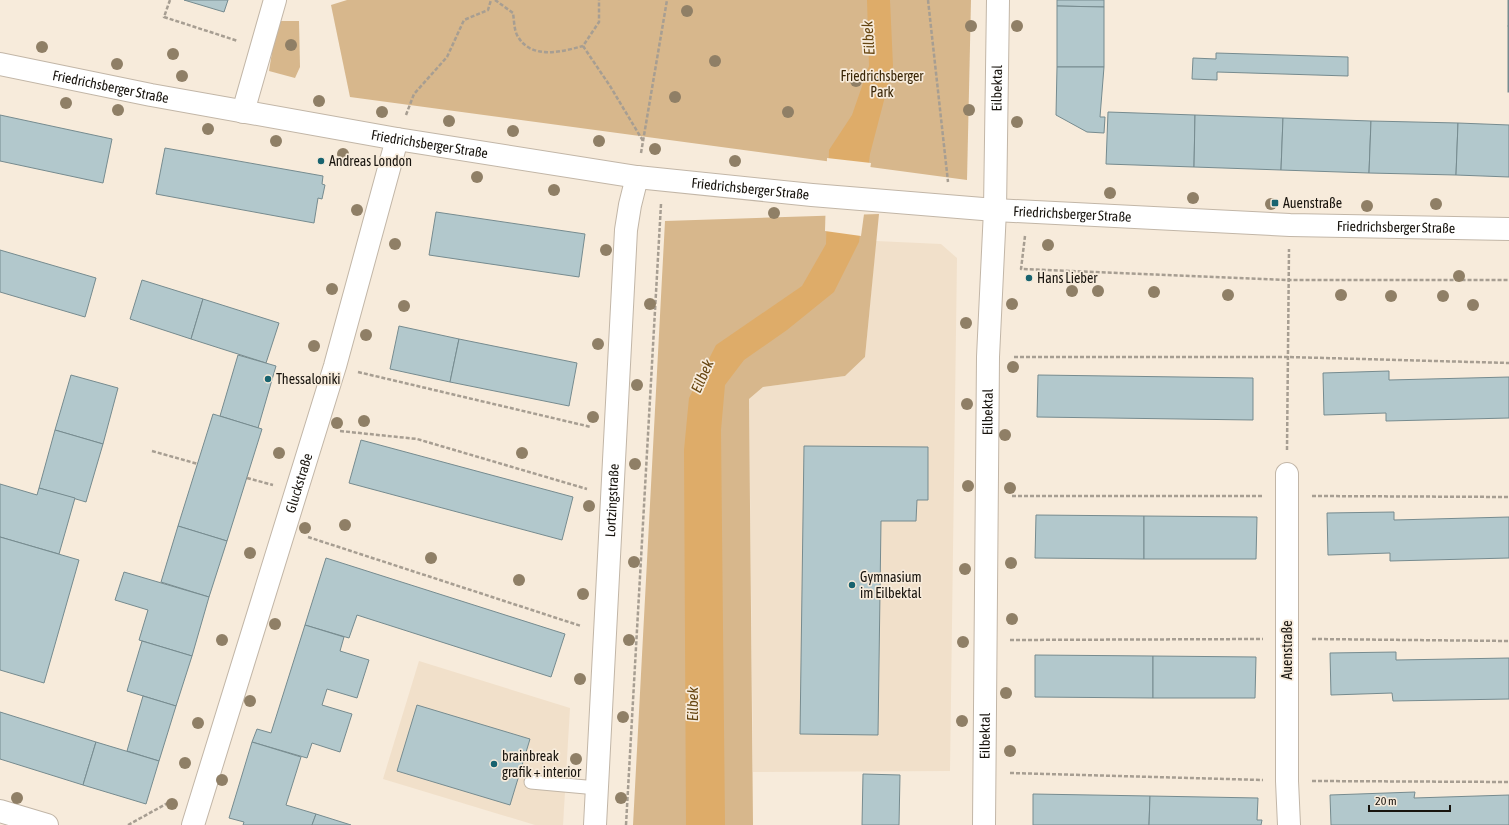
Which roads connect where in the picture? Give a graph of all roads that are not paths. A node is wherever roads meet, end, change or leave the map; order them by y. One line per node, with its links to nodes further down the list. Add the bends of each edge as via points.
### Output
1 (275, 0): 4 (street)
2 (998, 0): 7 (street, Eilbektal)
3 (0, 64): 4 (street, Friedrichsberger Straße, via 151,96)
4 (243, 112): 5 (street, Friedrichsberger Straße)
5 (397, 139): 6 (street, Friedrichsberger Straße); 14 (street, Gluckstraße, via 335,366)
6 (637, 177): 7 (street, Friedrichsberger Straße); 11 (street, Lortzingstraße, via 626,230)
7 (995, 210): 8 (street, Friedrichsberger Straße, via 1290,225); 16 (street, Eilbektal, via 988,357)
8 (1509, 229)
9 (1287, 474): 17 (street, Auenstraße)
10 (531, 782): 11 (lane)
11 (597, 788): 15 (street, Lortzingstraße)
12 (0, 810): 13 (street)
13 (47, 825)
14 (193, 825)
15 (595, 825)
16 (984, 825)
17 (1289, 825)

